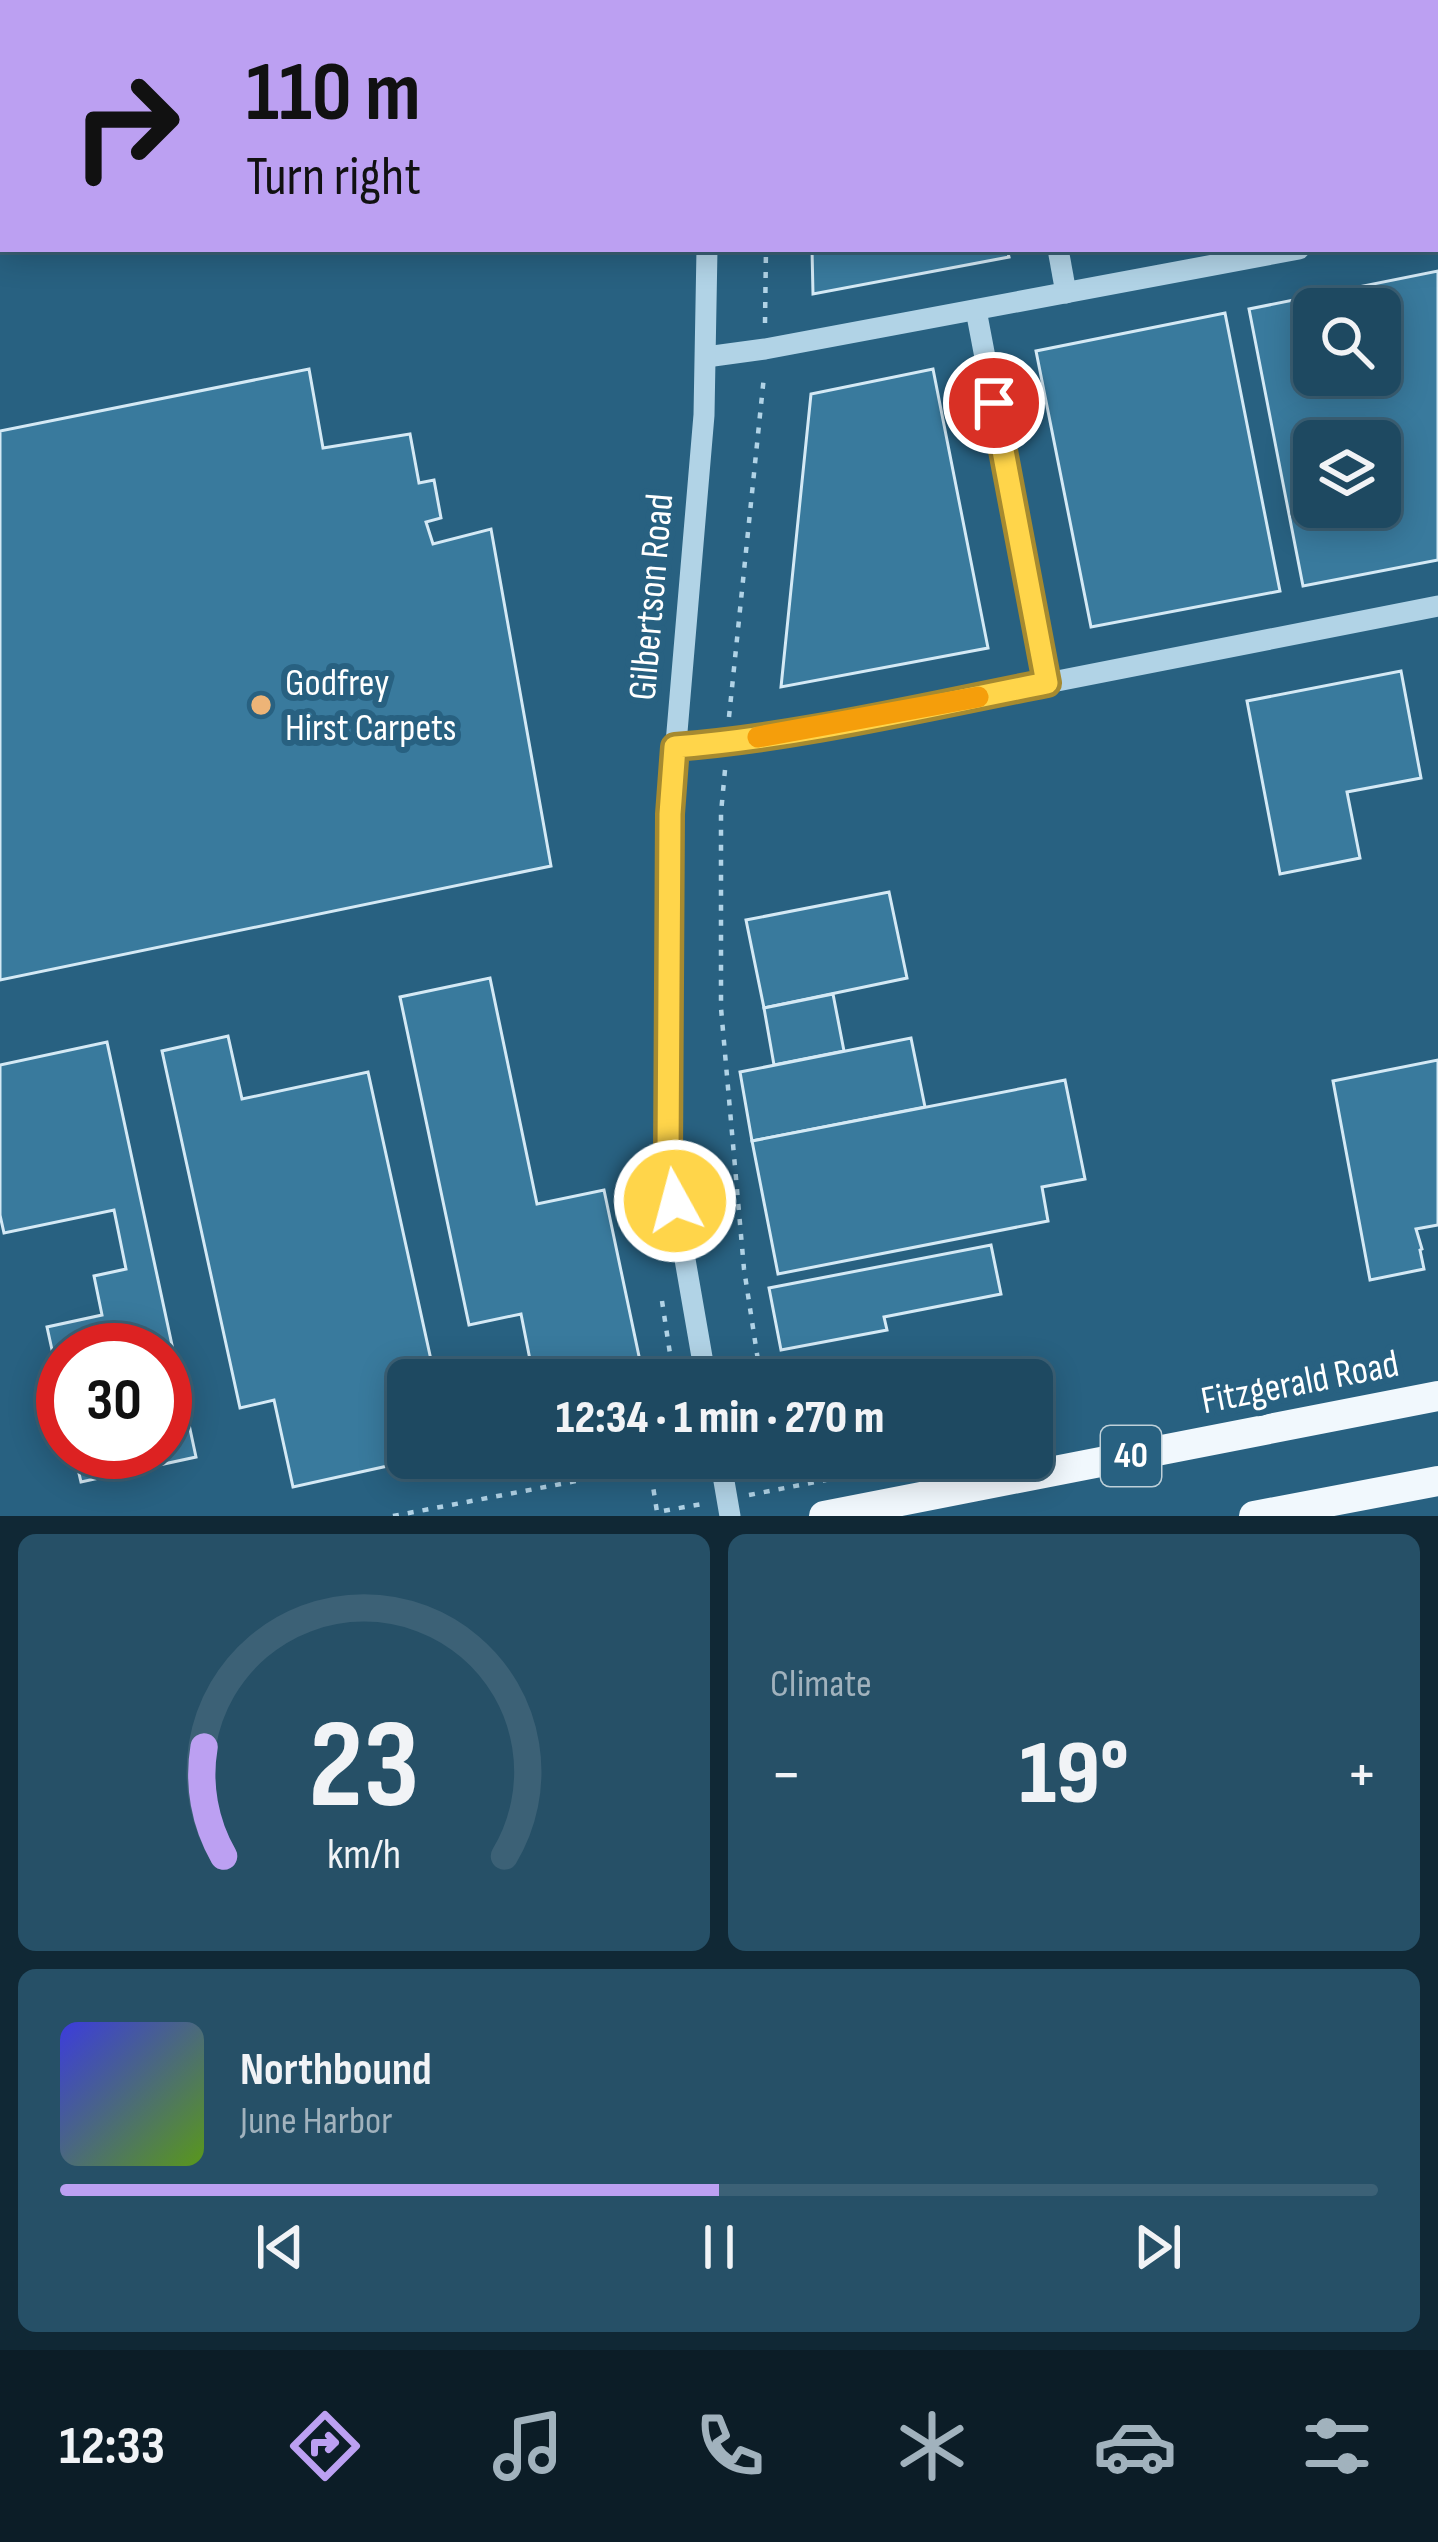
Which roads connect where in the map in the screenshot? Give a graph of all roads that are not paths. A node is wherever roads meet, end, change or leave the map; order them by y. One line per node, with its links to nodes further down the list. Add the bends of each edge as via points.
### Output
1 (707, 252): 6 (street, Gilbertson Road)
2 (1059, 252): 4 (street)
3 (1282, 252): 4 (street)
4 (1066, 293): 5 (street)
5 (976, 310): 6 (street); 8 (street)
6 (706, 357): 9 (street, Gilbertson Road)
7 (1438, 606): 8 (street)
8 (1047, 683): 9 (street)
9 (675, 747): 10 (street, Gilbertson Road, via 668,1156)
10 (702, 1359)
11 (1438, 1396): 15 (main road, Fitzgerald Road / 40)
12 (724, 1479): 14 (street)
13 (1438, 1481): 16 (main road)
14 (730, 1516)
15 (824, 1516)
16 (1253, 1516)

